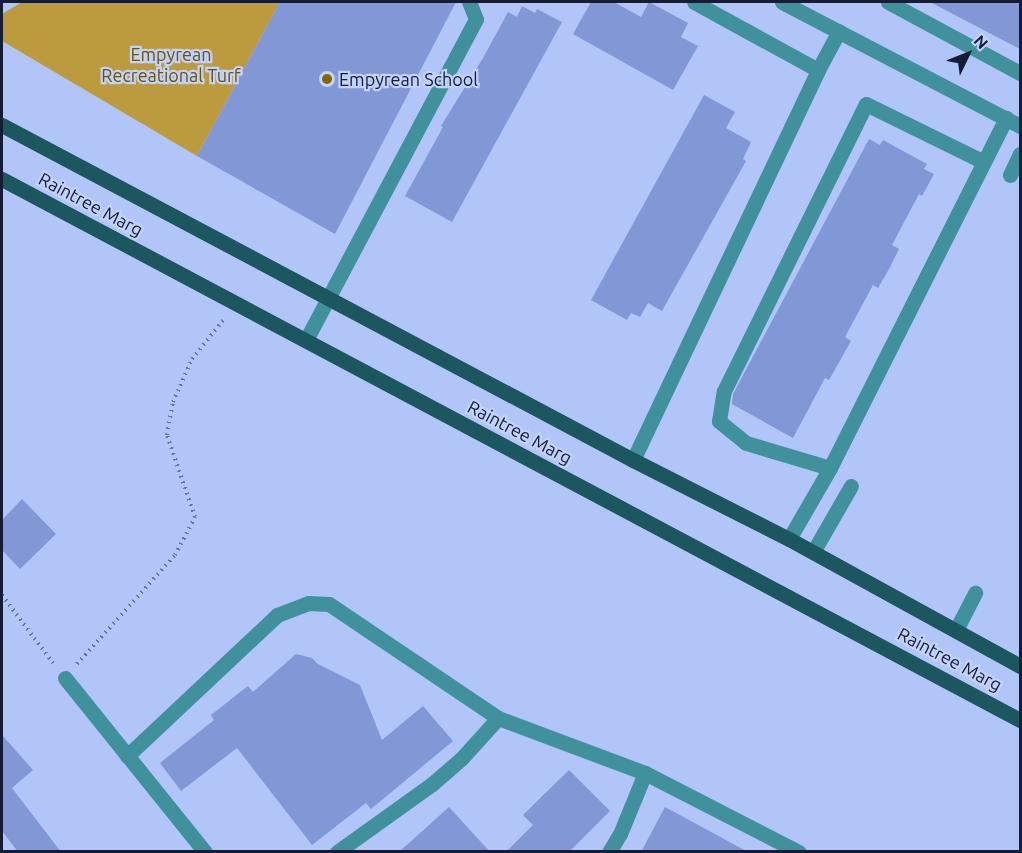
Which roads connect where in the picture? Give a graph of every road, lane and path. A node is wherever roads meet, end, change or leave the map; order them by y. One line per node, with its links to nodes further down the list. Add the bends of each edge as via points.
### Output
1 (469, 2): 15 (street, via 476,20)
2 (694, 2): 6 (street)
3 (782, 2): 5 (street)
4 (888, 2): 7 (street)
5 (839, 31): 6 (street); 8 (street)
6 (818, 70): 18 (street)
7 (1020, 73)
8 (1006, 118): 10 (street); 12 (street)
9 (2, 125): 15 (main road, Raintree Marg)
10 (1020, 126)
11 (1020, 154): 13 (street)
12 (984, 162): 19 (street); 19 (street, via 866,104 724,391 719,421 746,443)
13 (1010, 175)
14 (2, 179): 16 (main road, Raintree Marg)
15 (327, 298): 17 (street); 18 (main road, Raintree Marg)
16 (237, 303): 17 (main road, Raintree Marg); 27 (path, via 192,359 173,402 167,435 195,517 175,555)
17 (306, 340): 29 (main road, Raintree Marg)
18 (633, 460): 21 (main road, Raintree Marg)
19 (830, 468): 21 (street)
20 (851, 486): 22 (street)
21 (789, 539): 22 (main road, Raintree Marg)
22 (813, 552): 25 (main road, Raintree Marg)
23 (975, 592): 25 (street)
24 (2, 595): 27 (path)
25 (956, 630): 26 (main road, Raintree Marg)
26 (1020, 666)
27 (65, 678): 30 (street)
28 (498, 718): 30 (street, via 329,604 308,603 270,620); 31 (street); 33 (street, via 432,784)
29 (1020, 720)
30 (127, 756): 32 (street)
31 (645, 773): 34 (street); 35 (street)
32 (205, 852)
33 (337, 852)
34 (609, 852)
35 (799, 852)

